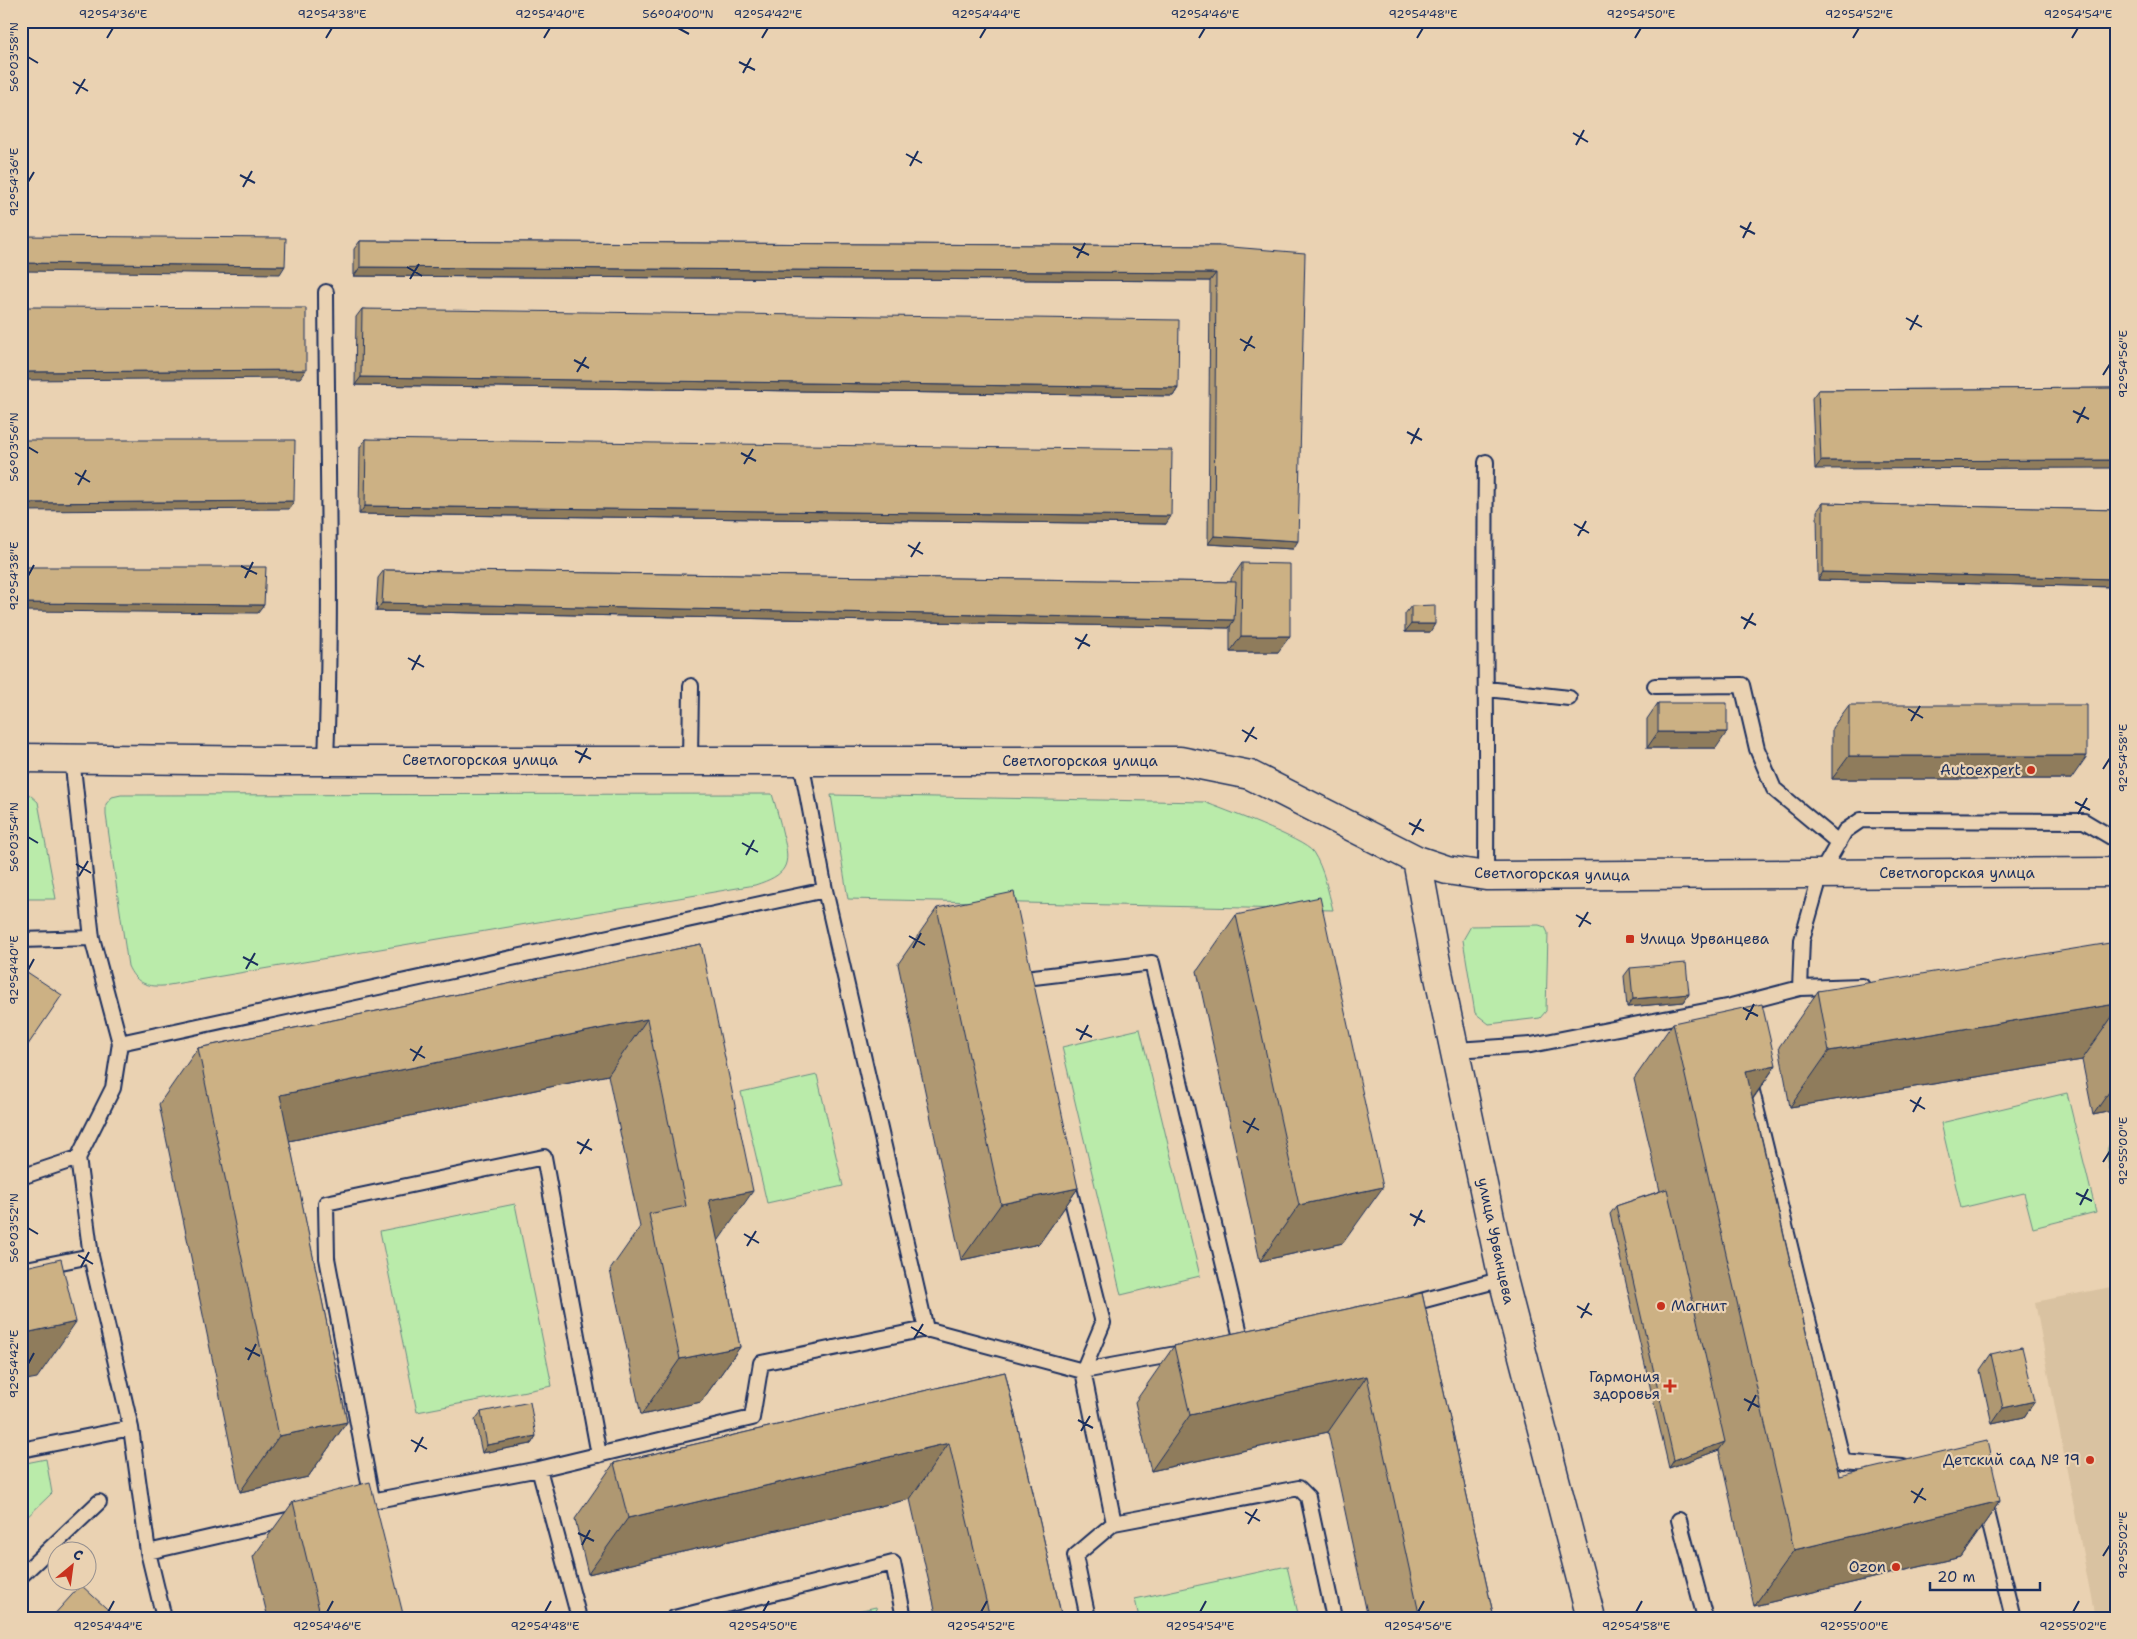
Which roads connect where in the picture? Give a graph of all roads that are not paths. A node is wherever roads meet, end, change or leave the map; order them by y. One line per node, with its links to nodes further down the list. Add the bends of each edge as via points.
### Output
1 (326, 292): 9 (lane, via 330,648)
2 (1486, 462): 5 (lane, via 1484,634)
3 (691, 686): 10 (lane)
4 (1656, 686): 13 (lane, via 1742,686 1757,748 1774,789)
5 (1487, 689): 6 (lane); 17 (lane)
6 (1570, 698)
7 (21, 758): 8 (street, Светлогорская улица)
8 (72, 758): 9 (street, Светлогорская улица); 19 (lane)
9 (326, 760): 10 (street, Светлогорская улица)
10 (690, 761): 11 (street, Светлогорская улица)
11 (802, 762): 14 (street, Светлогорская улица, via 1180,761 1250,775); 18 (lane)
12 (2116, 840): 13 (lane, via 2084,821 1861,820 1845,831)
13 (1839, 843): 16 (lane)
14 (1417, 860): 17 (street, Светлогорская улица, via 1447,870); 25 (street, улица Урванцева)
15 (2116, 872): 16 (street, Светлогорская улица)
16 (1822, 873): 17 (street, Светлогорская улица); 22 (lane, via 1802,940)
17 (1486, 876)
18 (825, 890): 24 (lane); 34 (lane)
19 (92, 938): 20 (lane); 24 (lane)
20 (21, 940)
21 (1879, 985): 22 (lane)
22 (1800, 988): 25 (lane, via 1733,1011 1531,1045)
23 (1022, 998): 35 (lane, via 1017,979 1152,963 1247,1341)
24 (120, 1043): 27 (lane, via 113,1088)
25 (1456, 1050): 32 (street, улица Урванцева)
26 (1746, 1064): 41 (lane, via 1843,1462)
27 (78, 1158): 29 (lane); 30 (lane)
28 (1065, 1170): 37 (lane, via 1103,1323)
29 (21, 1177)
30 (92, 1256): 31 (lane); 38 (lane)
31 (21, 1270)
32 (1503, 1279): 33 (lane, via 1410,1309); 59 (street, улица Урванцева)
33 (1390, 1309)
34 (926, 1329): 37 (lane); 40 (lane, via 761,1363 752,1418)
35 (1224, 1345)
36 (1205, 1348): 37 (lane)
37 (1083, 1370): 49 (lane)
38 (130, 1428): 39 (lane); 50 (lane)
39 (21, 1450)
40 (599, 1455): 42 (lane); 45 (lane, via 544,1157 326,1202 327,1258)
41 (1919, 1468)
42 (539, 1469): 45 (lane); 54 (lane)
43 (1979, 1482): 61 (lane)
44 (99, 1502): 51 (lane)
45 (374, 1506): 46 (lane)
46 (343, 1507)
47 (314, 1514): 50 (lane)
48 (1679, 1520): 60 (lane)
49 (1114, 1524): 57 (lane, via 1075,1556); 58 (lane, via 1299,1488 1308,1497)
50 (148, 1552): 53 (lane)
51 (21, 1576)
52 (730, 1611): 55 (lane); 56 (lane, via 893,1563)
53 (164, 1618)
54 (579, 1618)
55 (674, 1618)
56 (904, 1618)
57 (1088, 1618)
58 (1334, 1618)
59 (1591, 1618)
60 (1705, 1618)
61 (2013, 1618)

